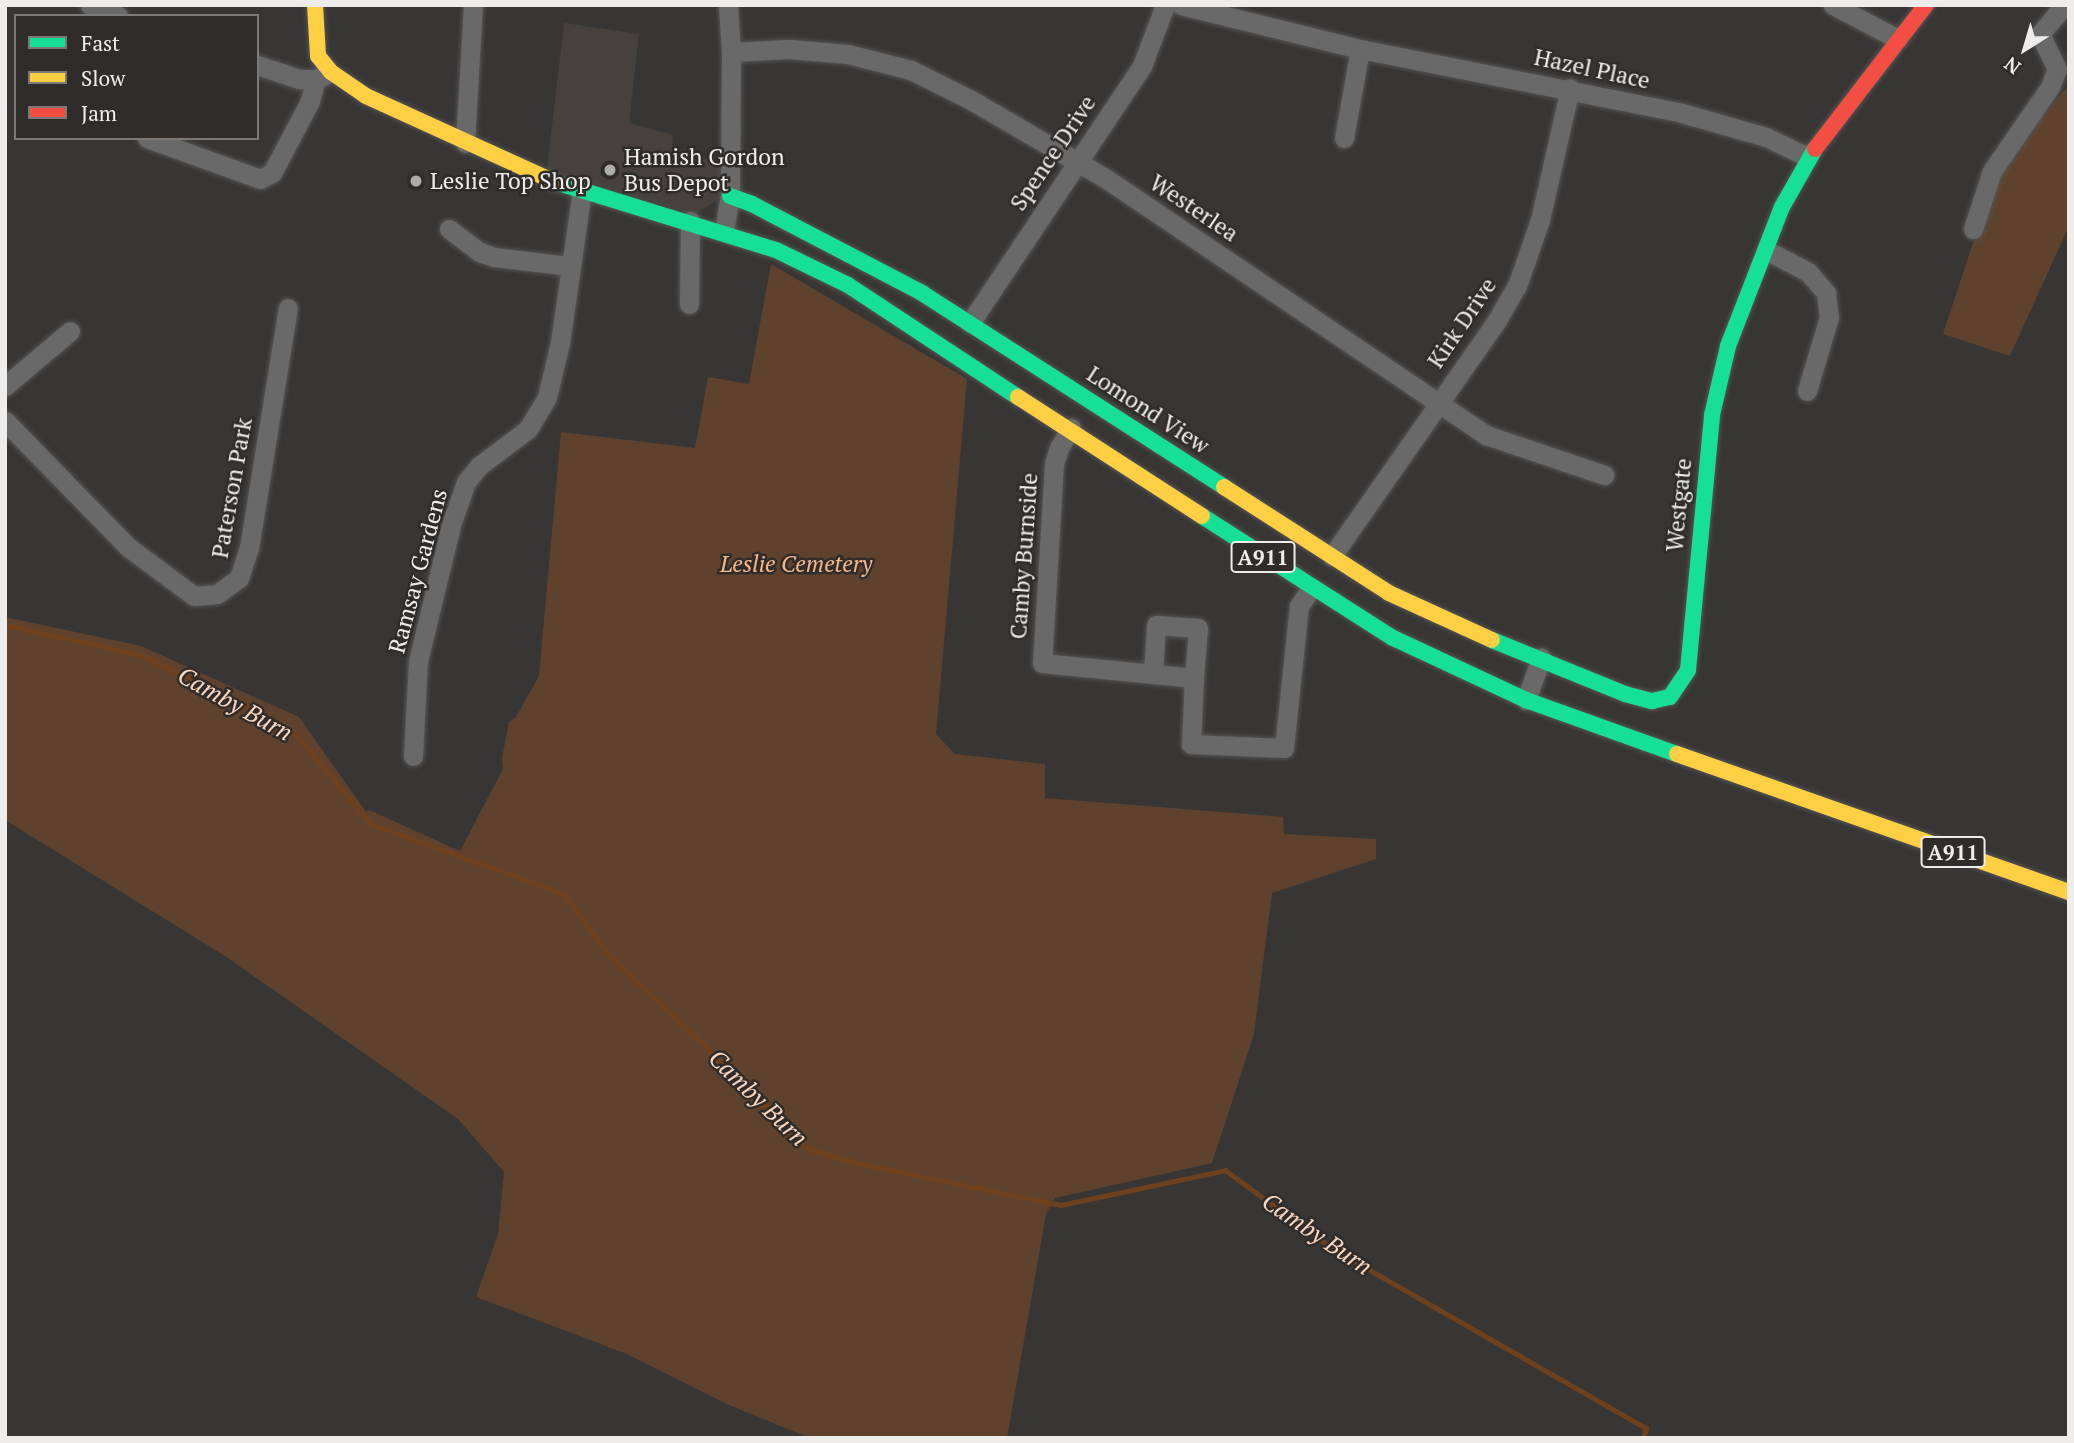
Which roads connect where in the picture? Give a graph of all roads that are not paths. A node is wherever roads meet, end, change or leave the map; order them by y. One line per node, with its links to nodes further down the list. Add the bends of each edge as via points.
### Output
1 (90, 5): 10 (street)
2 (316, 5): 15 (main road, via 318,55)
3 (473, 5): 19 (street)
4 (727, 5): 13 (street)
5 (1165, 5): 21 (street, Spence Drive, via 1142,66)
6 (1181, 5): 12 (street, Hazel Place)
7 (1833, 5): 11 (street)
8 (1926, 5): 11 (main road, Westgate)
9 (2064, 5): 26 (street, via 2040,34 2057,69 2050,87 1992,171)
10 (113, 14)
11 (1898, 39): 20 (main road, Westgate)
12 (1360, 49): 16 (street, Hazel Place); 17 (street)
13 (731, 52): 21 (street, Westerlea, via 789,49 848,54 911,70); 23 (street)
14 (259, 66): 15 (street, via 299,79)
15 (324, 76): 18 (street, via 272,173 260,179); 19 (main road, A911)
16 (1570, 88): 20 (street, Hazel Place, via 1766,137); 36 (street, Kirk Drive, via 1539,220 1517,286)
17 (1344, 138)
18 (153, 140)
19 (465, 144): 22 (main road, A911)
20 (1808, 157): 28 (main road, Westgate)
21 (1077, 160): 32 (street, Spence Drive); 36 (street, Westerlea)
22 (582, 191): 24 (main road, A911); 29 (street, Ramsay Gardens)
23 (730, 196): 27 (street); 32 (main road, Lomond View, via 856,258)
24 (690, 221): 27 (main road, A911); 30 (street)
25 (449, 229): 29 (street, via 494,257)
26 (1973, 229)
27 (724, 232): 38 (main road, A911, via 776,250 848,285)
28 (1766, 250): 35 (street, via 1808,272 1826,293 1829,317); 45 (main road, Westgate, via 1728,346 1712,415 1688,670 1670,697 1652,701)
29 (569, 266): 47 (street, Ramsay Gardens, via 547,397 528,429 478,466 466,482 452,522 418,661)
30 (689, 304)
31 (288, 308): 37 (street, Paterson Park, via 249,548 239,578 218,594 194,596 128,547)
32 (970, 323): 40 (main road, Lomond View)
33 (70, 331): 34 (street)
34 (5, 386)
35 (1807, 391)
36 (1438, 403): 39 (street, Westerlea, via 1486,436); 40 (street, Kirk Drive)
37 (5, 421)
38 (1071, 428): 41 (main road, A911); 43 (street, Camby Burnside, via 1054,463 1042,663)
39 (1604, 475)
40 (1332, 556): 42 (main road, Lomond View, via 1389,593)
41 (1311, 588): 44 (street, via 1299,606 1284,748 1191,744); 46 (main road, A911, via 1393,638)
42 (1541, 658): 45 (main road, Lomond View); 46 (street)
43 (1153, 673): 44 (street, Camby Burnside); 44 (street, via 1156,625 1198,628)
44 (1194, 678)
45 (1602, 683)
46 (1526, 700): 48 (main road, A911)
47 (413, 756)
48 (2069, 892)

